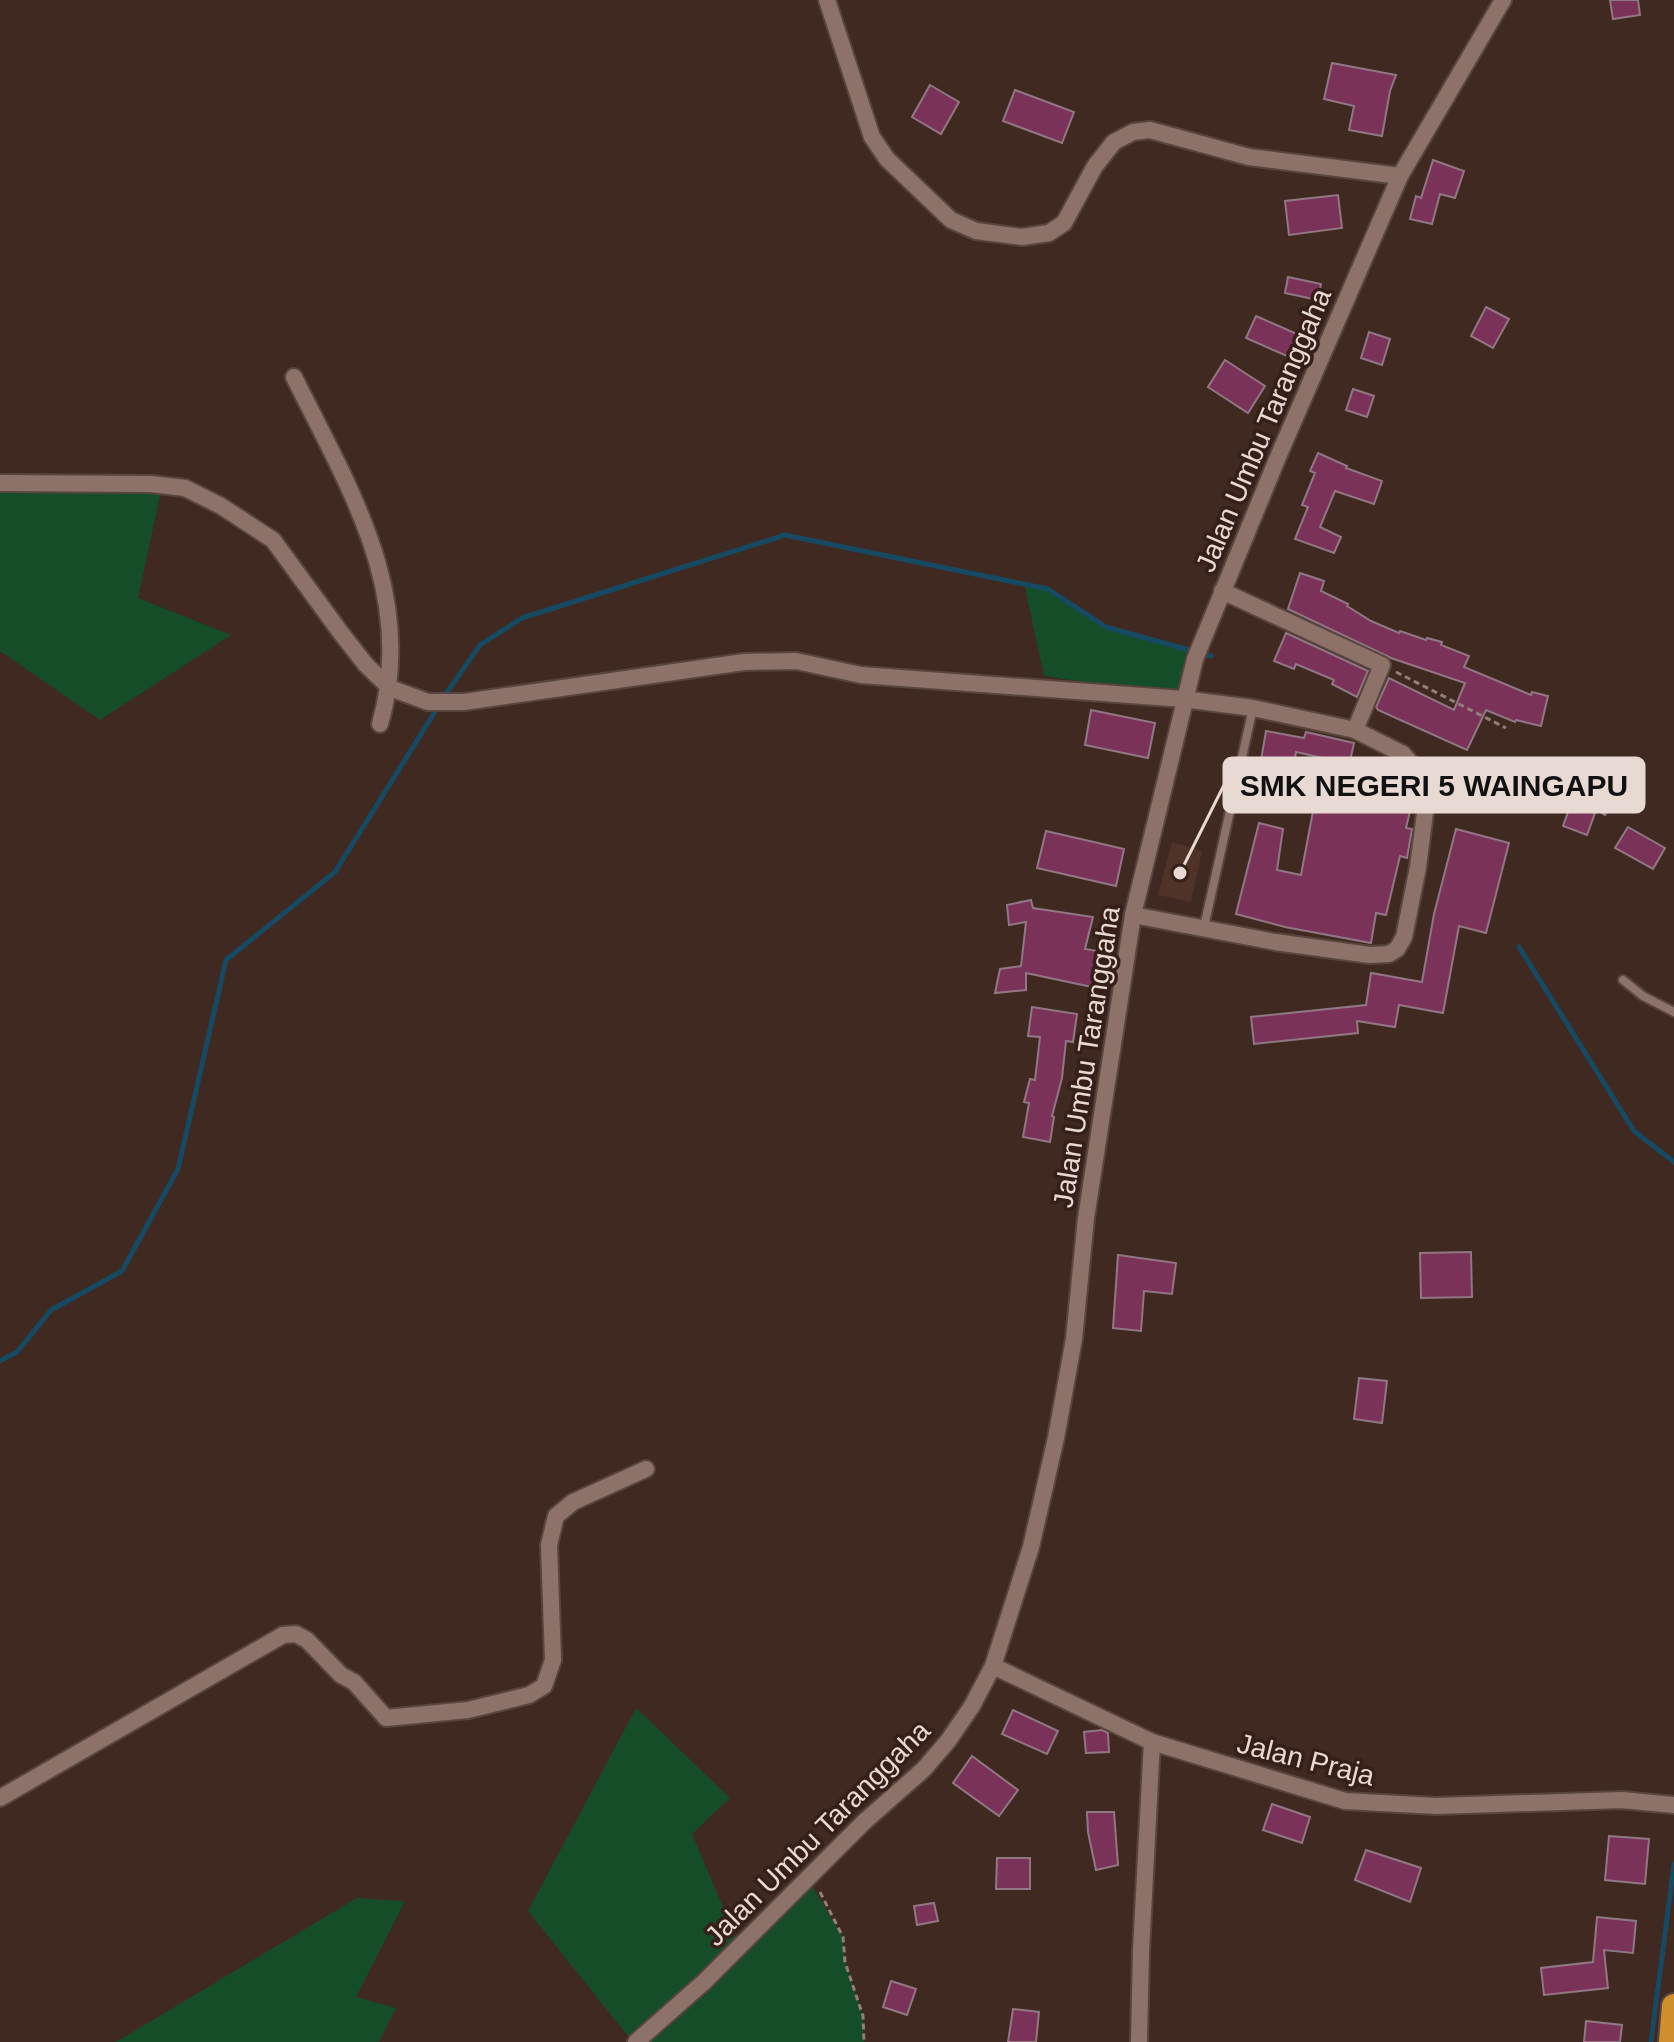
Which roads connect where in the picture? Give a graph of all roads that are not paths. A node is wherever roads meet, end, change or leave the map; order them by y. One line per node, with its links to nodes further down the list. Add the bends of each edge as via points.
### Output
1 (827, 0): 3 (street, via 872,137 887,159 951,220 976,231 1022,237 1049,233 1064,223 1114,142 1140,131 1249,157)
2 (1503, 0): 3 (street, Jalan Umbu Taranggaha)
3 (1400, 176): 6 (street, Jalan Umbu Taranggaha)
4 (294, 377): 7 (street, via 377,556 389,618)
5 (0, 483): 7 (street, via 151,484 185,488 221,506 273,540 349,644)
6 (1222, 591): 8 (street, Jalan Umbu Taranggaha); 11 (street, via 1382,665)
7 (390, 688): 8 (street, via 428,702 464,702 774,660 861,675); 10 (street)
8 (1183, 699): 9 (street); 12 (street, Jalan Umbu Taranggaha)
9 (1253, 708): 11 (street); 13 (lane)
10 (380, 724)
11 (1355, 730): 13 (street, via 1403,754 1424,779 1427,797 1418,867 1397,949 1370,955)
12 (1133, 915): 13 (street); 17 (street, Jalan Umbu Taranggaha, via 1056,1438 1031,1547)
13 (1204, 927)
14 (1623, 980): 15 (lane)
15 (1674, 1012)
16 (646, 1469): 19 (street, via 573,1502 556,1516 549,1545 553,1660 544,1686 529,1695 468,1710 386,1718 307,1640 283,1635)
17 (993, 1666): 18 (street, Jalan Praja); 22 (street, Jalan Umbu Taranggaha, via 972,1706 924,1769)
18 (1152, 1742): 20 (street, Jalan Praja, via 1345,1801 1436,1806 1607,1800); 23 (street)
19 (0, 1798)
20 (1671, 1805)
21 (1674, 2006): 24 (highway)
22 (636, 2042)
23 (1139, 2042)
24 (1671, 2042)

